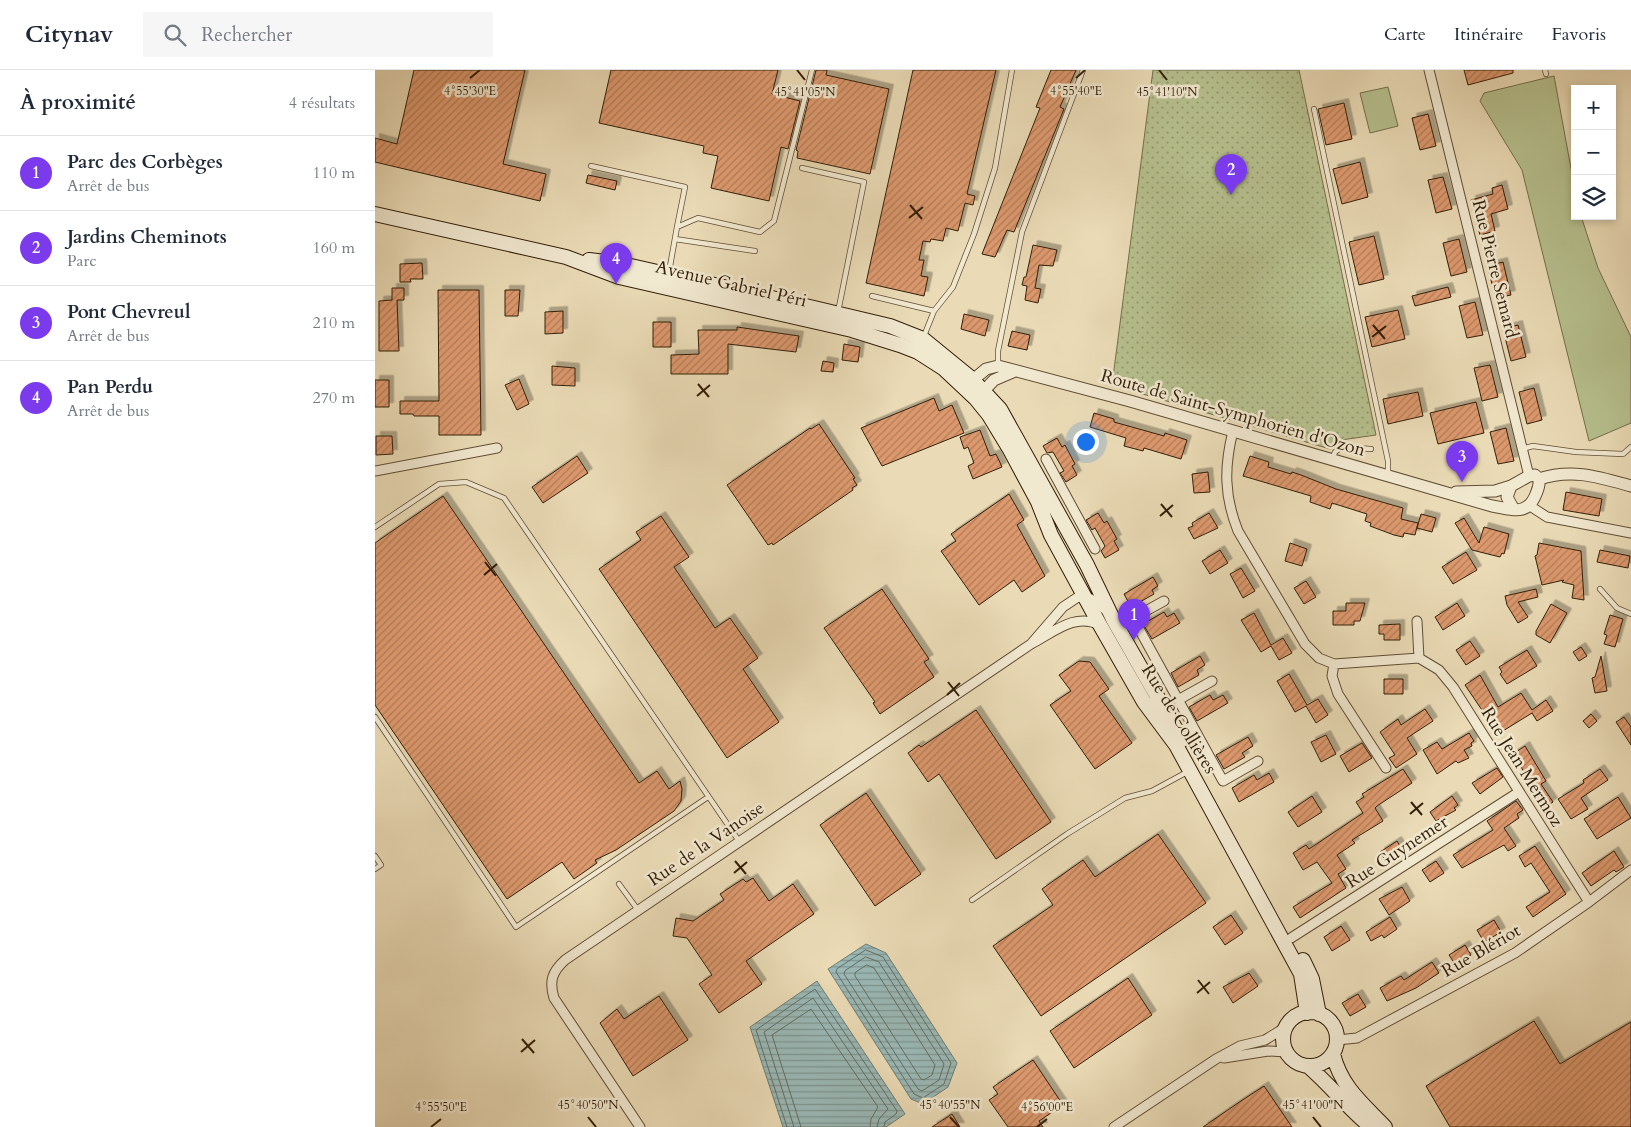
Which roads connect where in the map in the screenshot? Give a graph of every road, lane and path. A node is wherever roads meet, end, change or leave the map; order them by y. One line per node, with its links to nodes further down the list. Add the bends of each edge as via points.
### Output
1 (812, 70): 9 (lane, via 774,221 760,232 698,218)
2 (1012, 70): 18 (lane, via 995,168 975,234 953,287)
3 (1083, 70): 21 (lane, via 1022,232 998,351)
4 (1429, 70): 29 (street, Rue Pierre Semard)
5 (1314, 109): 33 (lane, via 1389,461)
6 (591, 166): 9 (lane, via 685,187)
7 (802, 168): 19 (lane, via 864,182)
8 (375, 214): 12 (main road, Avenue Gabriel Péri)
9 (677, 227): 10 (lane)
10 (675, 239): 11 (lane); 13 (lane)
11 (755, 251)
12 (566, 258): 13 (main road, via 622,264); 14 (main road, Avenue Gabriel Péri, via 619,277)
13 (668, 274): 14 (lane); 15 (main road)
14 (666, 288): 17 (main road, Avenue Gabriel Péri)
15 (759, 295): 17 (main road); 19 (main road)
16 (872, 296): 18 (lane)
17 (756, 310): 20 (main road, Avenue Gabriel Péri)
18 (934, 311): 20 (lane)
19 (838, 313): 20 (main road, via 891,326)
20 (920, 346): 23 (main road)
21 (998, 366): 22 (street, Route de Saint-Symphorien d'Ozon); 23 (street, via 986,369)
22 (1015, 371): 24 (street, via 995,380); 25 (street, Route de Saint-Symphorien d'Ozon)
23 (968, 383): 24 (main road)
24 (980, 395): 41 (main road, Rue de Collières, via 1000,408); 46 (main road, Rue de Collières)
25 (1233, 431): 31 (street, Route de Saint-Symphorien d'Ozon); 55 (street, via 1225,473 1230,513 1305,644 1319,658)
26 (1631, 446): 29 (lane, via 1623,454 1533,446)
27 (497, 448): 32 (street)
28 (1371, 448): 31 (lane, via 1342,446)
29 (1522, 449): 34 (street, Rue Pierre Semard)
30 (1046, 459): 38 (street)
31 (1332, 461): 33 (street, Route de Saint-Symphorien d'Ozon)
32 (375, 471)
33 (1387, 477): 37 (street, Route de Saint-Symphorien d'Ozon)
34 (1534, 477): 35 (street); 36 (street, via 1579,473); 39 (street, via 1540,485)
35 (1511, 486): 37 (street, via 1495,491); 40 (street, via 1507,497)
36 (1631, 486)
37 (1442, 491): 40 (street, via 1491,506)
38 (1071, 505): 41 (street); 44 (street)
39 (1530, 506): 40 (street, via 1520,510); 43 (street, via 1547,517)
40 (1513, 508)
41 (1057, 512): 49 (main road, Rue de Collières)
42 (375, 528): 64 (lane, via 439,484 466,482 504,498)
43 (1631, 533)
44 (1095, 549)
45 (1600, 589): 48 (lane, via 1617,608)
46 (1085, 598): 49 (street, via 1101,605); 51 (main road, Rue de Collières); 52 (street, Rue de la Vanoise, via 1078,597 1063,607)
47 (1164, 601): 54 (street, Rue de Collières, via 1133,618)
48 (1631, 614)
49 (1113, 619): 56 (main road, Rue de Collières)
50 (1417, 621): 53 (street)
51 (1100, 626): 52 (street, Rue de la Vanoise, via 1082,620 1063,625); 62 (main road, Rue de Collières, via 1144,702 1176,744)
52 (1031, 644): 65 (street, Rue de la Vanoise)
53 (1419, 658): 55 (street); 63 (street, Rue Jean Mermoz, via 1439,670 1453,687)
54 (1155, 659): 56 (street, Rue de Collières); 58 (street, Rue de Collières)
55 (1334, 664): 61 (street, via 1331,676 1338,694)
56 (1140, 667): 73 (main road, Rue de Collières)
57 (1211, 681): 58 (street, Rue de Collières)
58 (1178, 700): 60 (street, Rue de Collières, via 1223,781)
59 (375, 718): 64 (lane, via 515,927)
60 (1258, 761)
61 (1386, 768)
62 (1190, 770): 70 (lane, via 1152,791 1125,798); 74 (main road, Rue de Collières, via 1301,974)
63 (1519, 792): 71 (street, Rue Jean Mermoz); 73 (street, Rue Guynemer)
64 (708, 797): 65 (lane)
65 (739, 841): 72 (street, Rue de la Vanoise)
66 (375, 856): 67 (lane, via 381,865)
67 (375, 869)
68 (1631, 870): 71 (street, Rue Blériot)
69 (619, 884): 72 (lane)
70 (972, 900)
71 (1589, 902): 76 (street, Rue Blériot, via 1508,957 1357,1038)
72 (638, 910): 81 (street, Rue de la Vanoise, via 565,960 555,970 550,984 554,998)
73 (1291, 938): 74 (main road, Rue de Collières, via 1312,979)
74 (1313, 1013): 75 (main road, via 1292,1020); 76 (main road, via 1332,1024)
75 (1286, 1027): 77 (main road, via 1283,1035); 79 (street, via 1265,1040 1240,1046)
76 (1337, 1040): 78 (main road)
77 (1286, 1052): 79 (street, via 1268,1051); 80 (main road, via 1299,1064)
78 (1333, 1054): 80 (main road, via 1322,1064); 84 (main road, via 1343,1081 1356,1099)
79 (1217, 1059): 82 (street)
80 (1307, 1066): 83 (main road, via 1348,1109)
81 (640, 1127)
82 (1113, 1127)
83 (1371, 1127)
84 (1385, 1127)

